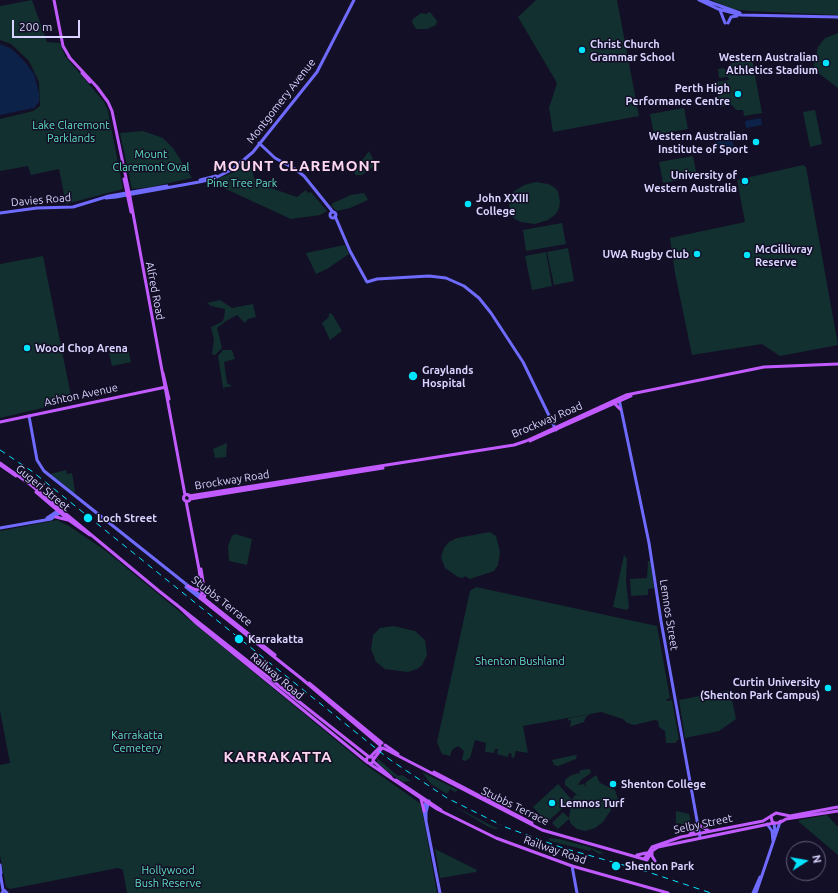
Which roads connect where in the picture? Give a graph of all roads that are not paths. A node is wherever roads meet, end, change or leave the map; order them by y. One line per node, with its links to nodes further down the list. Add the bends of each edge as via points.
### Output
1 (54, 0): 10 (main road, Alfred Road, via 63,46 69,58 88,76 112,111)
2 (354, 0): 9 (street, Montgomery Avenue, via 317,72)
3 (699, 0): 5 (street)
4 (704, 0): 7 (street)
5 (718, 9): 6 (street); 6 (street, via 726,23 732,17)
6 (741, 15): 7 (street)
7 (746, 15): 8 (street)
8 (838, 18)
9 (258, 145): 10 (street, Montgomery Avenue, via 233,169 217,176); 19 (street, via 300,172 328,207 367,282 377,279 429,276 446,278 470,290 491,313 523,362)
10 (128, 194): 11 (street, Davies Road, via 73,207 37,208); 13 (main road, Alfred Road)
11 (0, 214)
12 (838, 365): 14 (main road, Brockway Road, via 764,367)
13 (165, 387): 16 (main road, Ashton Avenue); 21 (main road, Alfred Road)
14 (617, 400): 15 (main road); 18 (street, Lemnos Street); 19 (main road, Brockway Road)
15 (620, 409): 18 (street, Lemnos Street)
16 (29, 416): 17 (main road, Ashton Avenue); 28 (street, Stubbs Terrace, via 37,460 44,470)
17 (0, 422)
18 (625, 426): 51 (street, Lemnos Street, via 649,543)
19 (555, 429): 21 (main road, Brockway Road, via 514,445)
20 (0, 464): 22 (main road, Gugeri Street)
21 (188, 498): 30 (main road, Alfred Road); 31 (main road, Alfred Road, via 203,580)
22 (60, 511): 23 (street); 24 (street); 25 (main road, Gugeri Street); 27 (main road, Railway Road)
23 (56, 516): 24 (street); 25 (main road)
24 (46, 519): 26 (street)
25 (70, 521): 27 (main road, Gugeri Street)
26 (0, 528)
27 (95, 538): 32 (main road, Railway Road)
28 (180, 580): 29 (street, Stubbs Terrace); 31 (street, Stubbs Terrace)
29 (188, 586): 30 (main road, via 196,590); 31 (street, Stubbs Terrace)
30 (201, 587): 31 (main road, Alfred Road)
31 (202, 599): 33 (main road, Stubbs Terrace, via 262,644)
32 (176, 604): 34 (main road, Railway Road); 36 (main road, Railway Road)
33 (382, 746): 34 (main road); 35 (main road); 37 (main road, Stubbs Terrace); 44 (main road, Stubbs Terrace)
34 (369, 757): 35 (main road, Railway Road); 36 (main road)
35 (373, 761): 36 (main road); 40 (main road, Railway Road, via 392,778)
36 (368, 763): 38 (main road, Railway Road)
37 (480, 797): 39 (main road); 44 (main road, Stubbs Terrace)
38 (420, 798): 40 (main road, Railway Road); 42 (main road)
39 (497, 799)
40 (428, 802): 42 (street); 47 (street); 62 (main road, Railway Road, via 496,838)
41 (838, 807): 45 (main road, via 790,816)
42 (424, 811): 47 (street)
43 (838, 811): 48 (main road)
44 (511, 813): 58 (main road, Stubbs Terrace, via 552,832); 59 (main road, Stubbs Terrace, via 551,833)
45 (779, 814): 46 (main road, via 775,813); 48 (main road, via 782,817)
46 (772, 816): 49 (main road); 52 (main road, Selby Street, via 763,821)
47 (426, 821): 68 (street)
48 (780, 822): 49 (main road); 55 (street)
49 (774, 823): 50 (main road, Selby Street); 55 (street, via 776,830)
50 (766, 824): 53 (main road, Selby Street); 55 (street, via 771,830)
51 (699, 827): 52 (main road); 53 (street, Lemnos Street); 54 (main road)
52 (710, 831): 53 (main road, Selby Street)
53 (700, 835): 54 (main road, Selby Street); 56 (main road, Selby Street, via 659,846)
54 (685, 836): 57 (main road, Selby Street, via 654,846)
55 (773, 843): 67 (street)
56 (652, 851): 59 (main road); 60 (main road)
57 (646, 853): 58 (main road, Selby Street); 59 (main road)
58 (637, 855): 59 (main road, Stubbs Terrace)
59 (646, 859)
60 (655, 860)
61 (0, 865): 64 (street)
62 (572, 866): 63 (main road, Railway Road); 65 (street)
63 (576, 867): 65 (street); 70 (main road, Railway Road)
64 (0, 873): 66 (street)
65 (574, 878): 69 (street)
66 (4, 892)
67 (755, 892)
68 (440, 893)
69 (577, 893)
70 (668, 893)

